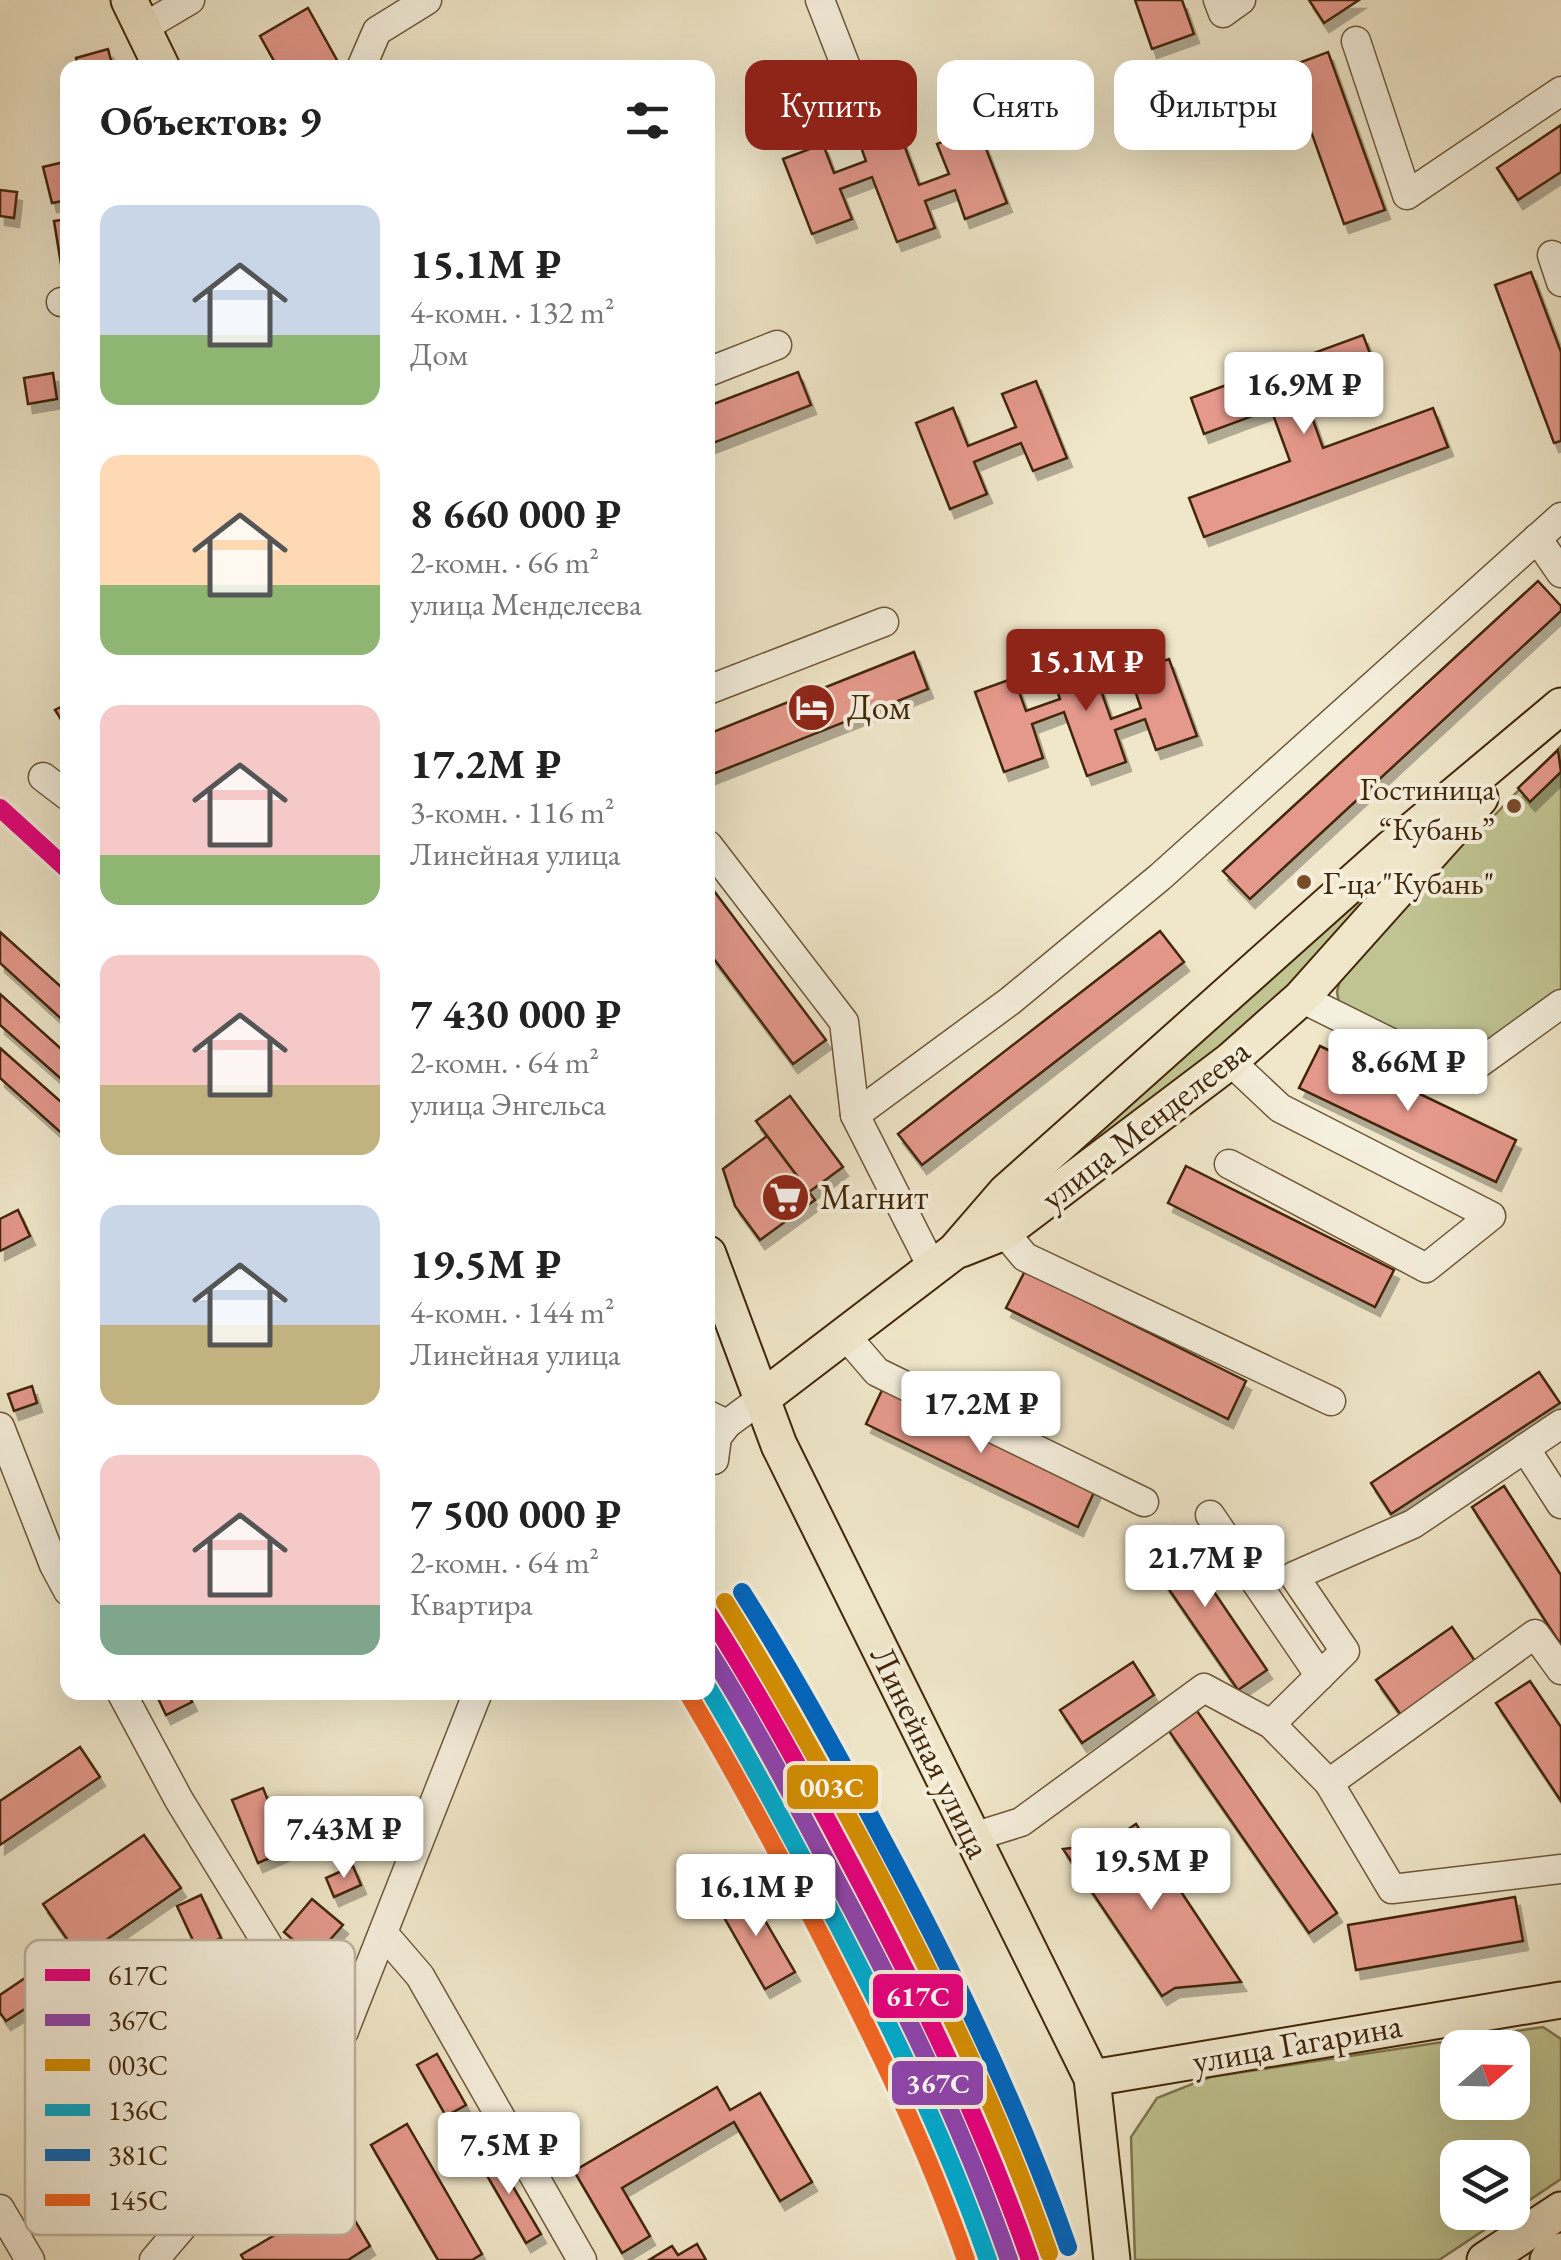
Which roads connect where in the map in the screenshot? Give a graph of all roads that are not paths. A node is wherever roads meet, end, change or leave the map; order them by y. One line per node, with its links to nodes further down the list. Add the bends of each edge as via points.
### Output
1 (119, 0): 7 (main road)
2 (190, 0): 7 (street)
3 (428, 0): 10 (street, via 377,31)
4 (820, 0): 11 (street)
5 (1218, 0): 6 (street, via 1222,12)
6 (1241, 0)
7 (135, 15): 9 (main road)
8 (1356, 40): 12 (street, via 1407,195)
9 (158, 60)
10 (364, 60)
11 (843, 60)
12 (1561, 92)
13 (777, 344): 14 (street)
14 (715, 369)
15 (1561, 517): 16 (street)
16 (1537, 538): 17 (street); 27 (street, via 1160,877)
17 (1561, 574)
18 (884, 622): 19 (street)
19 (715, 687)
20 (1561, 707): 24 (main road, улица Менделеева); 30 (main road, улица Менделеева, via 1006,1192)
21 (43, 777): 22 (street)
22 (60, 790)
23 (715, 853): 27 (street, via 844,1022)
24 (1300, 998): 25 (street, via 1460,1077); 26 (main road, улица Менделеева)
25 (1561, 1004)
26 (1230, 1061): 28 (street, via 1280,1108 1492,1216 1426,1268); 29 (main road, улица Менделеева)
27 (856, 1115): 30 (street)
28 (1229, 1164)
29 (1004, 1232): 30 (main road, улица Менделеева); 34 (street, via 1025,1257)
30 (944, 1260): 32 (main road, улица Менделеева)
31 (715, 1273): 33 (main road, Линейная улица)
32 (846, 1336): 33 (main road, улица Менделеева); 40 (street, via 878,1372)
33 (761, 1399): 35 (street); 50 (main road, Линейная улица)
34 (1331, 1401)
35 (717, 1420): 39 (street)
36 (1561, 1424): 38 (street)
37 (0, 1426): 43 (street)
38 (1525, 1448): 41 (street); 45 (street, via 1413,1524 1294,1576 1345,1651)
39 (715, 1454)
40 (1144, 1502)
41 (1561, 1504)
42 (1210, 1515): 45 (street)
43 (60, 1576)
44 (1561, 1670): 49 (street, via 1535,1634)
45 (1320, 1676): 48 (street)
46 (125, 1700): 53 (street)
47 (475, 1700): 52 (street)
48 (1272, 1724): 49 (street); 50 (street, via 1204,1688 1020,1822)
49 (1329, 1783): 51 (street, via 1392,1890)
50 (973, 1837): 56 (main road, Линейная улица)
51 (1561, 1869)
52 (383, 1933): 55 (street); 63 (street, via 420,1976)
53 (264, 1940)
54 (1561, 2000): 56 (main road, улица Гагарина)
55 (355, 2003)
56 (1092, 2078): 64 (main road, Линейная улица)
57 (0, 2209): 61 (street)
58 (1561, 2210): 65 (main road)
59 (175, 2235): 62 (street)
60 (1561, 2251): 66 (main road)
61 (30, 2260)
62 (154, 2260)
63 (582, 2260)
64 (1112, 2260)
65 (1485, 2260)
66 (1548, 2260)

